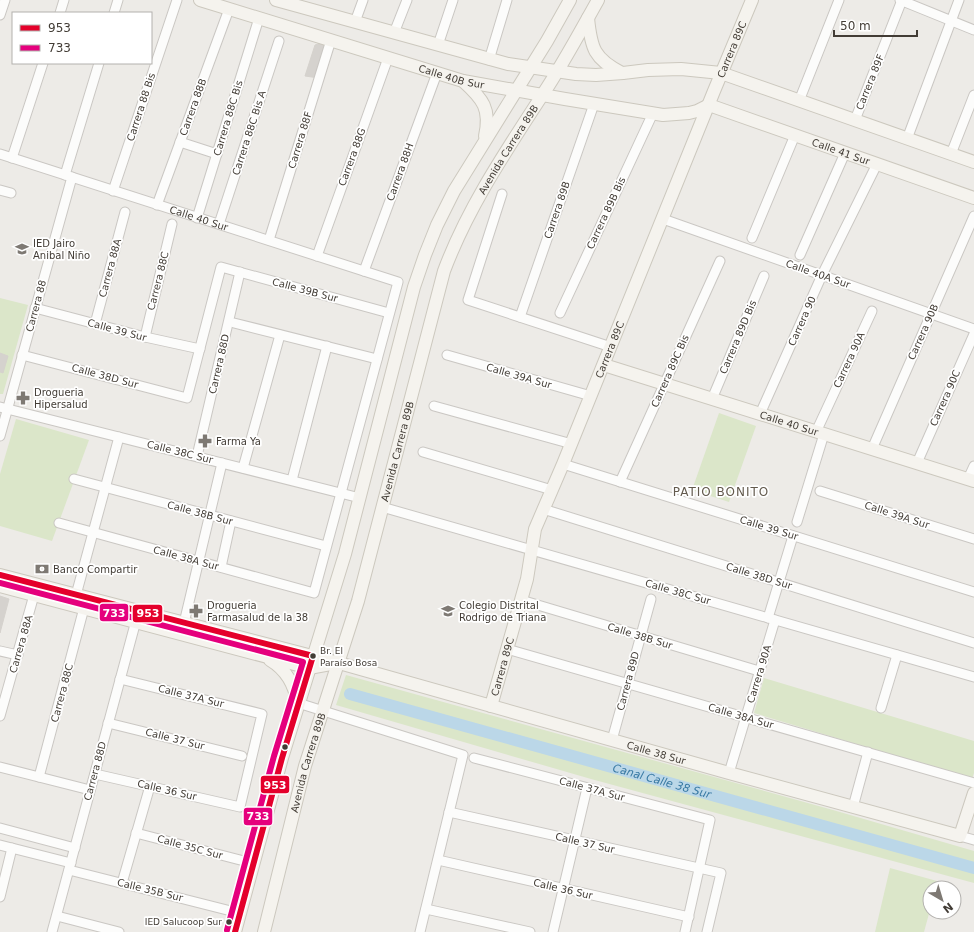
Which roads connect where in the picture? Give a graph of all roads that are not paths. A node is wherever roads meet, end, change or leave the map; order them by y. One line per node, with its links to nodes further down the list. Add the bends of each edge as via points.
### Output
1 (5, 0): 21 (street)
2 (64, 0): 19 (street)
3 (118, 0): 20 (street)
4 (177, 0): 62 (street, Carrera 88 Bis)
5 (200, 0): 18 (street, Calle 40B Sur)
6 (276, 0): 17 (street)
7 (363, 0): 25 (street)
8 (407, 0): 27 (street)
9 (453, 0): 30 (street)
10 (507, 0): 32 (street)
11 (570, 0): 35 (street)
12 (598, 0): 23 (street, Avenida Carrera 89B)
13 (752, 0): 39 (street, Carrera 89C)
14 (839, 0): 44 (street)
15 (901, 0): 24 (street); 48 (street, Carrera 89F)
16 (959, 0): 24 (street)
17 (311, 5): 25 (street)
18 (229, 9): 22 (street, Calle 40B Sur); 51 (street, Carrera 88B)
19 (60, 12)
20 (114, 12)
21 (0, 15)
22 (259, 18): 28 (street, Calle 40B Sur); 55 (street, Carrera 88C Bis)
23 (588, 18): 36 (street, Avenida Carrera 89B); 38 (street, via 592,47 604,63)
24 (951, 21): 26 (street); 50 (street)
25 (356, 22): 27 (street)
26 (974, 30)
27 (394, 33): 30 (street)
28 (331, 40): 31 (street, Calle 40B Sur); 74 (street, Carrera 88F)
29 (279, 41): 72 (street, Carrera 88C Bis A)
30 (438, 45): 32 (street)
31 (388, 58): 37 (street, Calle 40B Sur); 76 (street, Carrera 88G)
32 (489, 60): 35 (street)
33 (43, 64): 57 (street)
34 (99, 64): 60 (street, Carrera 88)
35 (531, 68): 36 (street); 41 (street)
36 (558, 71): 38 (street, via 596,75); 42 (street, Avenida Carrera 89B)
37 (437, 73): 40 (street, Calle 40B Sur); 78 (street, Carrera 88H)
38 (623, 73): 39 (street, via 681,69)
39 (721, 73): 44 (street); 46 (street, Carrera 89C)
40 (463, 81): 41 (street, Calle 40B Sur); 52 (street, via 483,101 487,121)
41 (517, 90): 42 (street, Calle 40B Sur); 52 (street)
42 (542, 95): 45 (street, Calle 40B Sur); 128 (street, Avenida Carrera 89B, via 481,192 454,246 437,293)
43 (974, 95): 56 (street)
44 (799, 101): 48 (street)
45 (594, 104): 47 (street, Calle 40B Sur); 87 (street, Carrera 89B)
46 (709, 105): 47 (street, Calle 40B Sur, via 686,113); 49 (street, Calle 41 Sur); 70 (street, Carrera 89C)
47 (653, 114): 84 (street, Carrera 89B Bis)
48 (855, 120): 50 (street)
49 (795, 135): 53 (street, Calle 41 Sur); 73 (street)
50 (907, 138): 56 (street)
51 (180, 142): 55 (street); 66 (street, Carrera 88B)
52 (484, 143): 127 (street, via 454,191 425,256 412,294)
53 (845, 153): 59 (street, Calle 41 Sur); 75 (street)
54 (0, 154): 57 (street, Calle 40 Sur)
55 (217, 154): 69 (street, Carrera 88C Bis)
56 (951, 154): 58 (street)
57 (12, 158): 60 (street, Calle 40 Sur)
58 (974, 162)
59 (877, 164): 65 (street, Calle 41 Sur); 80 (street, Carrera 90)
60 (68, 176): 62 (street, Calle 40 Sur); 82 (street, Carrera 88)
61 (0, 190): 63 (street)
62 (114, 191): 66 (street, Calle 40 Sur)
63 (11, 193)
64 (502, 194): 87 (street, via 468,300)
65 (974, 198)
66 (157, 204): 69 (street, Calle 40 Sur)
67 (125, 212): 88 (street, Carrera 88A)
68 (974, 216): 86 (street, Carrera 90B)
69 (197, 218): 72 (street, Calle 40 Sur)
70 (663, 219): 80 (street, Calle 40A Sur); 95 (street, Carrera 89C)
71 (172, 224): 93 (street, Carrera 88C)
72 (219, 224): 74 (street, Calle 40 Sur)
73 (752, 238)
74 (269, 240): 76 (street, Calle 40 Sur)
75 (800, 255)
76 (317, 256): 78 (street, Calle 40 Sur)
77 (720, 261): 101 (street, Carrera 89C Bis)
78 (364, 271): 85 (street, Calle 40 Sur, via 398,282)
79 (240, 272): 85 (street, Calle 39B Sur); 96 (street, Calle 39B Sur, via 221,267); 113 (street, Carrera 88D)
80 (822, 275): 86 (street, Calle 40A Sur); 106 (street, Carrera 90)
81 (764, 276): 103 (street, Carrera 89D Bis)
82 (35, 308): 88 (street, Calle 39 Sur); 97 (street, Carrera 88)
83 (872, 311): 107 (street, Carrera 90A)
84 (560, 312)
85 (390, 313): 99 (street)
86 (931, 313): 90 (street, Calle 40A Sur); 111 (street, Carrera 90B)
87 (520, 317): 95 (street)
88 (95, 324): 93 (street, Calle 39 Sur)
89 (234, 324): 92 (street)
90 (974, 329)
91 (974, 334): 115 (street, Carrera 90C)
92 (280, 335): 94 (street); 118 (street)
93 (144, 337): 96 (street, Calle 39 Sur)
94 (327, 346): 99 (street); 120 (street)
95 (611, 347): 100 (street, Carrera 89C)
96 (200, 349): 97 (street, Calle 38D Sur, via 187,398)
97 (22, 355): 105 (street, Carrera 88)
98 (447, 355): 102 (street, Calle 39A Sur)
99 (377, 359): 126 (street)
100 (604, 365): 101 (street, Calle 40 Sur); 102 (street, Carrera 89C)
101 (664, 384): 103 (street, Calle 40 Sur); 122 (street, Carrera 89C Bis)
102 (591, 396): 110 (street, Carrera 89C)
103 (712, 399): 106 (street, Calle 40 Sur)
104 (434, 406): 110 (street)
105 (4, 408): 108 (street, Carrera 88); 109 (street, Calle 38C Sur)
106 (760, 414): 107 (street, Calle 40 Sur)
107 (820, 433): 111 (street, Calle 40 Sur); 132 (street, Carrera 90A)
108 (0, 436)
109 (119, 437): 113 (street, Calle 38C Sur); 123 (street)
110 (572, 444): 116 (street, Carrera 89C)
111 (872, 449): 115 (street, Calle 40 Sur)
112 (422, 452): 124 (street)
113 (197, 456): 114 (street, Calle 38C Sur)
114 (222, 463): 118 (street, Calle 38C Sur); 130 (street)
115 (917, 463): 121 (street, Calle 40 Sur)
116 (563, 464): 122 (street, Calle 39 Sur); 124 (street, Carrera 89C)
117 (974, 466): 121 (street)
118 (243, 468): 120 (street, Calle 38C Sur)
119 (74, 479): 123 (street, Calle 38B Sur)
120 (292, 480): 126 (street, Calle 38C Sur)
121 (971, 480)
122 (620, 482): 135 (street, Calle 39 Sur)
123 (106, 487): 130 (street, Calle 38B Sur); 134 (street)
124 (552, 490): 129 (street, Carrera 89C)
125 (820, 491): 136 (street, Calle 39A Sur)
126 (341, 493): 127 (street, Calle 38C Sur); 137 (street)
127 (360, 498): 159 (street)
128 (382, 507): 138 (street, Calle 38C Sur); 161 (street, Avenida Carrera 89B)
129 (543, 509): 138 (street, Carrera 89C); 142 (street, Calle 38D Sur)
130 (210, 515): 131 (street, Calle 38B Sur); 139 (street)
131 (232, 521): 137 (street, Calle 38B Sur); 140 (street)
132 (797, 522)
133 (58, 523): 134 (street, Calle 38A Sur)
134 (94, 532): 139 (street, Calle 38A Sur); 146 (street)
135 (793, 536): 142 (street, Carrera 90A); 144 (street, Calle 39 Sur)
136 (974, 539)
137 (326, 546): 140 (street, Calle 38A Sur, via 314,593)
138 (531, 550): 148 (street, Carrera 89C); 151 (street, Calle 38C Sur)
139 (199, 561): 140 (street, Calle 38A Sur); 152 (street)
140 (221, 567)
141 (0, 575): 146 (street, Calle 38 Sur)
142 (779, 582): 151 (street, Carrera 90A); 154 (street, Calle 38D Sur)
143 (0, 586): 145 (street, Calle 38 Sur)
144 (974, 592)
145 (34, 595): 149 (street, Calle 38 Sur); 157 (street, Carrera 88A)
146 (76, 595): 150 (street, Calle 38 Sur)
147 (651, 599): 153 (street, Carrera 89D)
148 (521, 600): 153 (street, Calle 38B Sur); 155 (street, Carrera 89C)
149 (84, 608): 150 (street, Calle 38 Sur); 181 (street, Carrera 88C)
150 (137, 617): 152 (street, Calle 38 Sur); 160 (street, Calle 38 Sur); 165 (street, Carrera 88D)
151 (771, 619): 158 (street, Calle 38C Sur); 163 (street, Carrera 90A)
152 (184, 623): 159 (street, Calle 38 Sur)
153 (640, 636): 163 (street, Calle 38B Sur); 166 (street, Carrera 89D)
154 (974, 643)
155 (507, 649): 166 (street, Calle 38A Sur); 168 (street, Carrera 89C)
156 (0, 651): 157 (street)
157 (18, 655): 170 (street, Carrera 88A)
158 (897, 655): 164 (street, Calle 38C Sur); 169 (street)
159 (314, 656): 161 (street, Calle 38 Sur); 162 (street)
160 (268, 658): 162 (street, Calle 38 Sur); 167 (street, via 291,680)
161 (339, 663): 162 (street, Calle 38 Sur); 168 (street, Calle 38 Sur); 171 (street, Avenida Carrera 89B)
162 (309, 668): 167 (street)
163 (759, 671): 172 (street, Carrera 90A)
164 (974, 677)
165 (120, 679): 173 (street, Carrera 88D); 187 (street, Calle 37A Sur, via 262,714)
166 (627, 683): 172 (street, Calle 38A Sur); 174 (street, Carrera 89D)
167 (298, 703): 171 (street); 211 (street)
168 (491, 706): 174 (street, Calle 38 Sur)
169 (881, 708)
170 (1, 710)
171 (323, 711): 189 (street, via 463,755); 212 (street, Avenida Carrera 89B, via 302,778)
172 (746, 717): 175 (street, Calle 38A Sur); 179 (street, Carrera 90A)
173 (108, 723): 176 (street, Calle 37 Sur); 180 (street, Carrera 88D)
174 (612, 740): 179 (street, Calle 38 Sur)
175 (868, 752): 182 (street, Calle 38A Sur); 188 (street)
176 (242, 756)
177 (474, 758): 184 (street, Calle 37A Sur)
178 (0, 767): 181 (street)
179 (729, 773): 188 (street, Calle 38 Sur)
180 (95, 774): 183 (street, Calle 36 Sur); 185 (street, Carrera 88D)
181 (39, 777): 185 (street)
182 (974, 783)
183 (150, 786): 187 (street, Calle 36 Sur); 191 (street)
184 (588, 788): 194 (street); 201 (street, Calle 37A Sur, via 710,820)
185 (90, 790): 197 (street, Carrera 88D)
186 (974, 794): 192 (street)
187 (240, 807)
188 (853, 807): 192 (street, Calle 38 Sur)
189 (449, 812): 194 (street, Calle 37 Sur); 198 (street)
190 (0, 828): 197 (street)
191 (136, 833): 199 (street, Calle 35C Sur); 202 (street)
192 (960, 836): 193 (street, Calle 38 Sur)
193 (974, 840)
194 (575, 841): 201 (street, Calle 37 Sur); 203 (street)
195 (0, 845): 196 (street, Calle 35B Sur)
196 (12, 848): 200 (street, Calle 35B Sur); 204 (street)
197 (75, 848): 200 (street, Carrera 88D)
198 (438, 860): 203 (street, Calle 36 Sur); 205 (street)
199 (244, 861)
200 (70, 866): 202 (street, Calle 35B Sur); 207 (street, Carrera 88D)
201 (700, 869): 208 (street); 217 (street, Calle 37 Sur, via 721,874)
202 (122, 883): 206 (street, Calle 35B Sur)
203 (564, 889): 208 (street, Calle 36 Sur); 215 (street)
204 (0, 897)
205 (426, 909): 213 (street); 214 (street)
206 (231, 911)
207 (57, 916): 209 (street, Carrera 88D); 210 (street)
208 (689, 917): 216 (street)
209 (52, 932)
210 (119, 932)
211 (235, 932)
212 (264, 932)
213 (420, 932)
214 (530, 932)
215 (553, 932)
216 (685, 932)
217 (707, 932)

